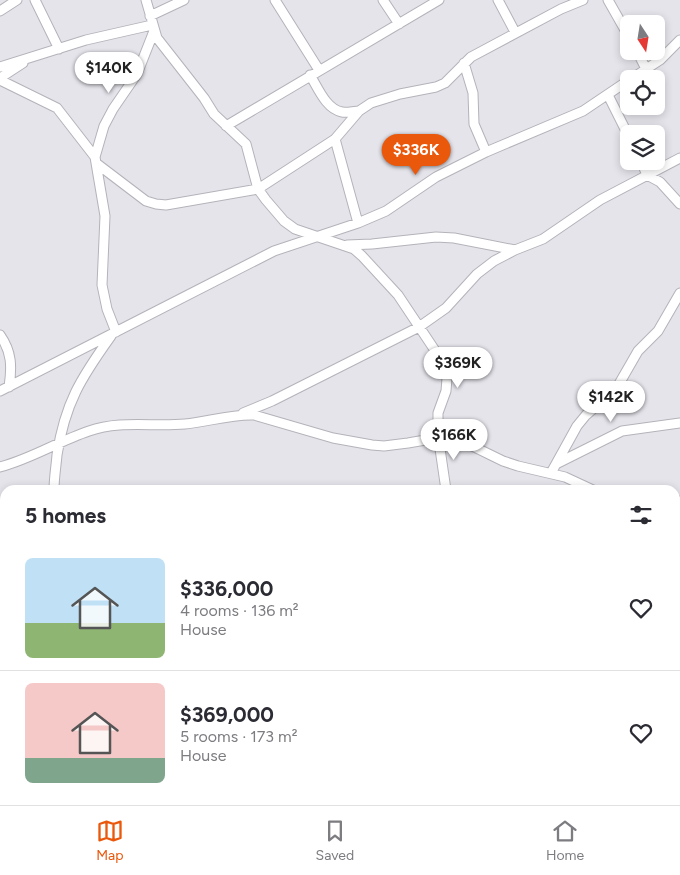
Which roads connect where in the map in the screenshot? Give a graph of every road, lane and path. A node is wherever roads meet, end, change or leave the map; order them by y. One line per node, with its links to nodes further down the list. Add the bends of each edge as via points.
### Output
1 (17, 0): 13 (street)
2 (35, 0): 20 (street)
3 (146, 0): 14 (street)
4 (184, 0): 14 (street)
5 (274, 0): 27 (street)
6 (384, 0): 16 (street)
7 (439, 0): 16 (street)
8 (498, 0): 18 (street)
9 (556, 0): 12 (street)
10 (583, 0): 12 (street)
11 (608, 0): 15 (street)
12 (561, 9): 18 (street)
13 (0, 11)
14 (150, 16): 17 (street)
15 (620, 21)
16 (399, 24): 27 (street)
17 (153, 28): 20 (street, via 118,32); 33 (street, via 157,38); 37 (street, via 137,74 104,126)
18 (515, 32): 23 (street)
19 (680, 40): 25 (street, via 660,60)
20 (59, 49): 21 (street)
21 (38, 54): 24 (street); 28 (street)
22 (642, 60): 25 (street)
23 (464, 63): 31 (street, via 445,83 400,94); 35 (street, via 473,93 474,124)
24 (0, 67)
25 (646, 68): 26 (street)
26 (643, 70)
27 (314, 72): 31 (street, via 328,104 343,112); 33 (street)
28 (0, 79): 37 (street, via 57,108)
29 (620, 86): 30 (street)
30 (608, 94): 32 (street); 35 (street, via 575,115)
31 (359, 111): 34 (street)
32 (623, 125)
33 (226, 126): 40 (street, via 246,144)
34 (335, 139): 40 (street); 42 (street)
35 (486, 152): 42 (street, via 436,177 386,211)
36 (680, 158): 39 (street)
37 (95, 160): 40 (street, via 146,201 156,204); 48 (street, via 105,216 103,290)
38 (646, 170): 39 (street)
39 (648, 175): 41 (street, via 660,182); 45 (street, via 600,200 543,239)
40 (258, 189): 43 (street, via 284,221 295,229)
41 (680, 204)
42 (358, 223): 43 (street)
43 (318, 236): 44 (street); 48 (street, via 274,251)
44 (343, 245): 45 (street, via 436,237); 47 (street, via 354,249 374,268 398,295)
45 (515, 250): 47 (street, via 477,274 446,308)
46 (680, 293): 57 (street, via 658,331 638,351 619,384 577,426)
47 (419, 327): 52 (street, via 272,401); 54 (street, via 436,352 447,378 438,414)
48 (114, 333): 50 (street); 55 (street, via 73,395)
49 (0, 334): 50 (street, via 10,355)
50 (9, 387): 51 (street)
51 (0, 391)
52 (236, 415): 54 (street, via 254,415 332,438 372,445 384,446); 55 (street, via 183,424 105,426)
53 (680, 422): 57 (street, via 622,432)
54 (438, 436): 57 (street, via 460,440 503,461); 59 (street)
55 (59, 443): 56 (street); 58 (street)
56 (0, 467)
57 (553, 469): 60 (street)
58 (55, 485)
59 (445, 485)
60 (583, 485)

